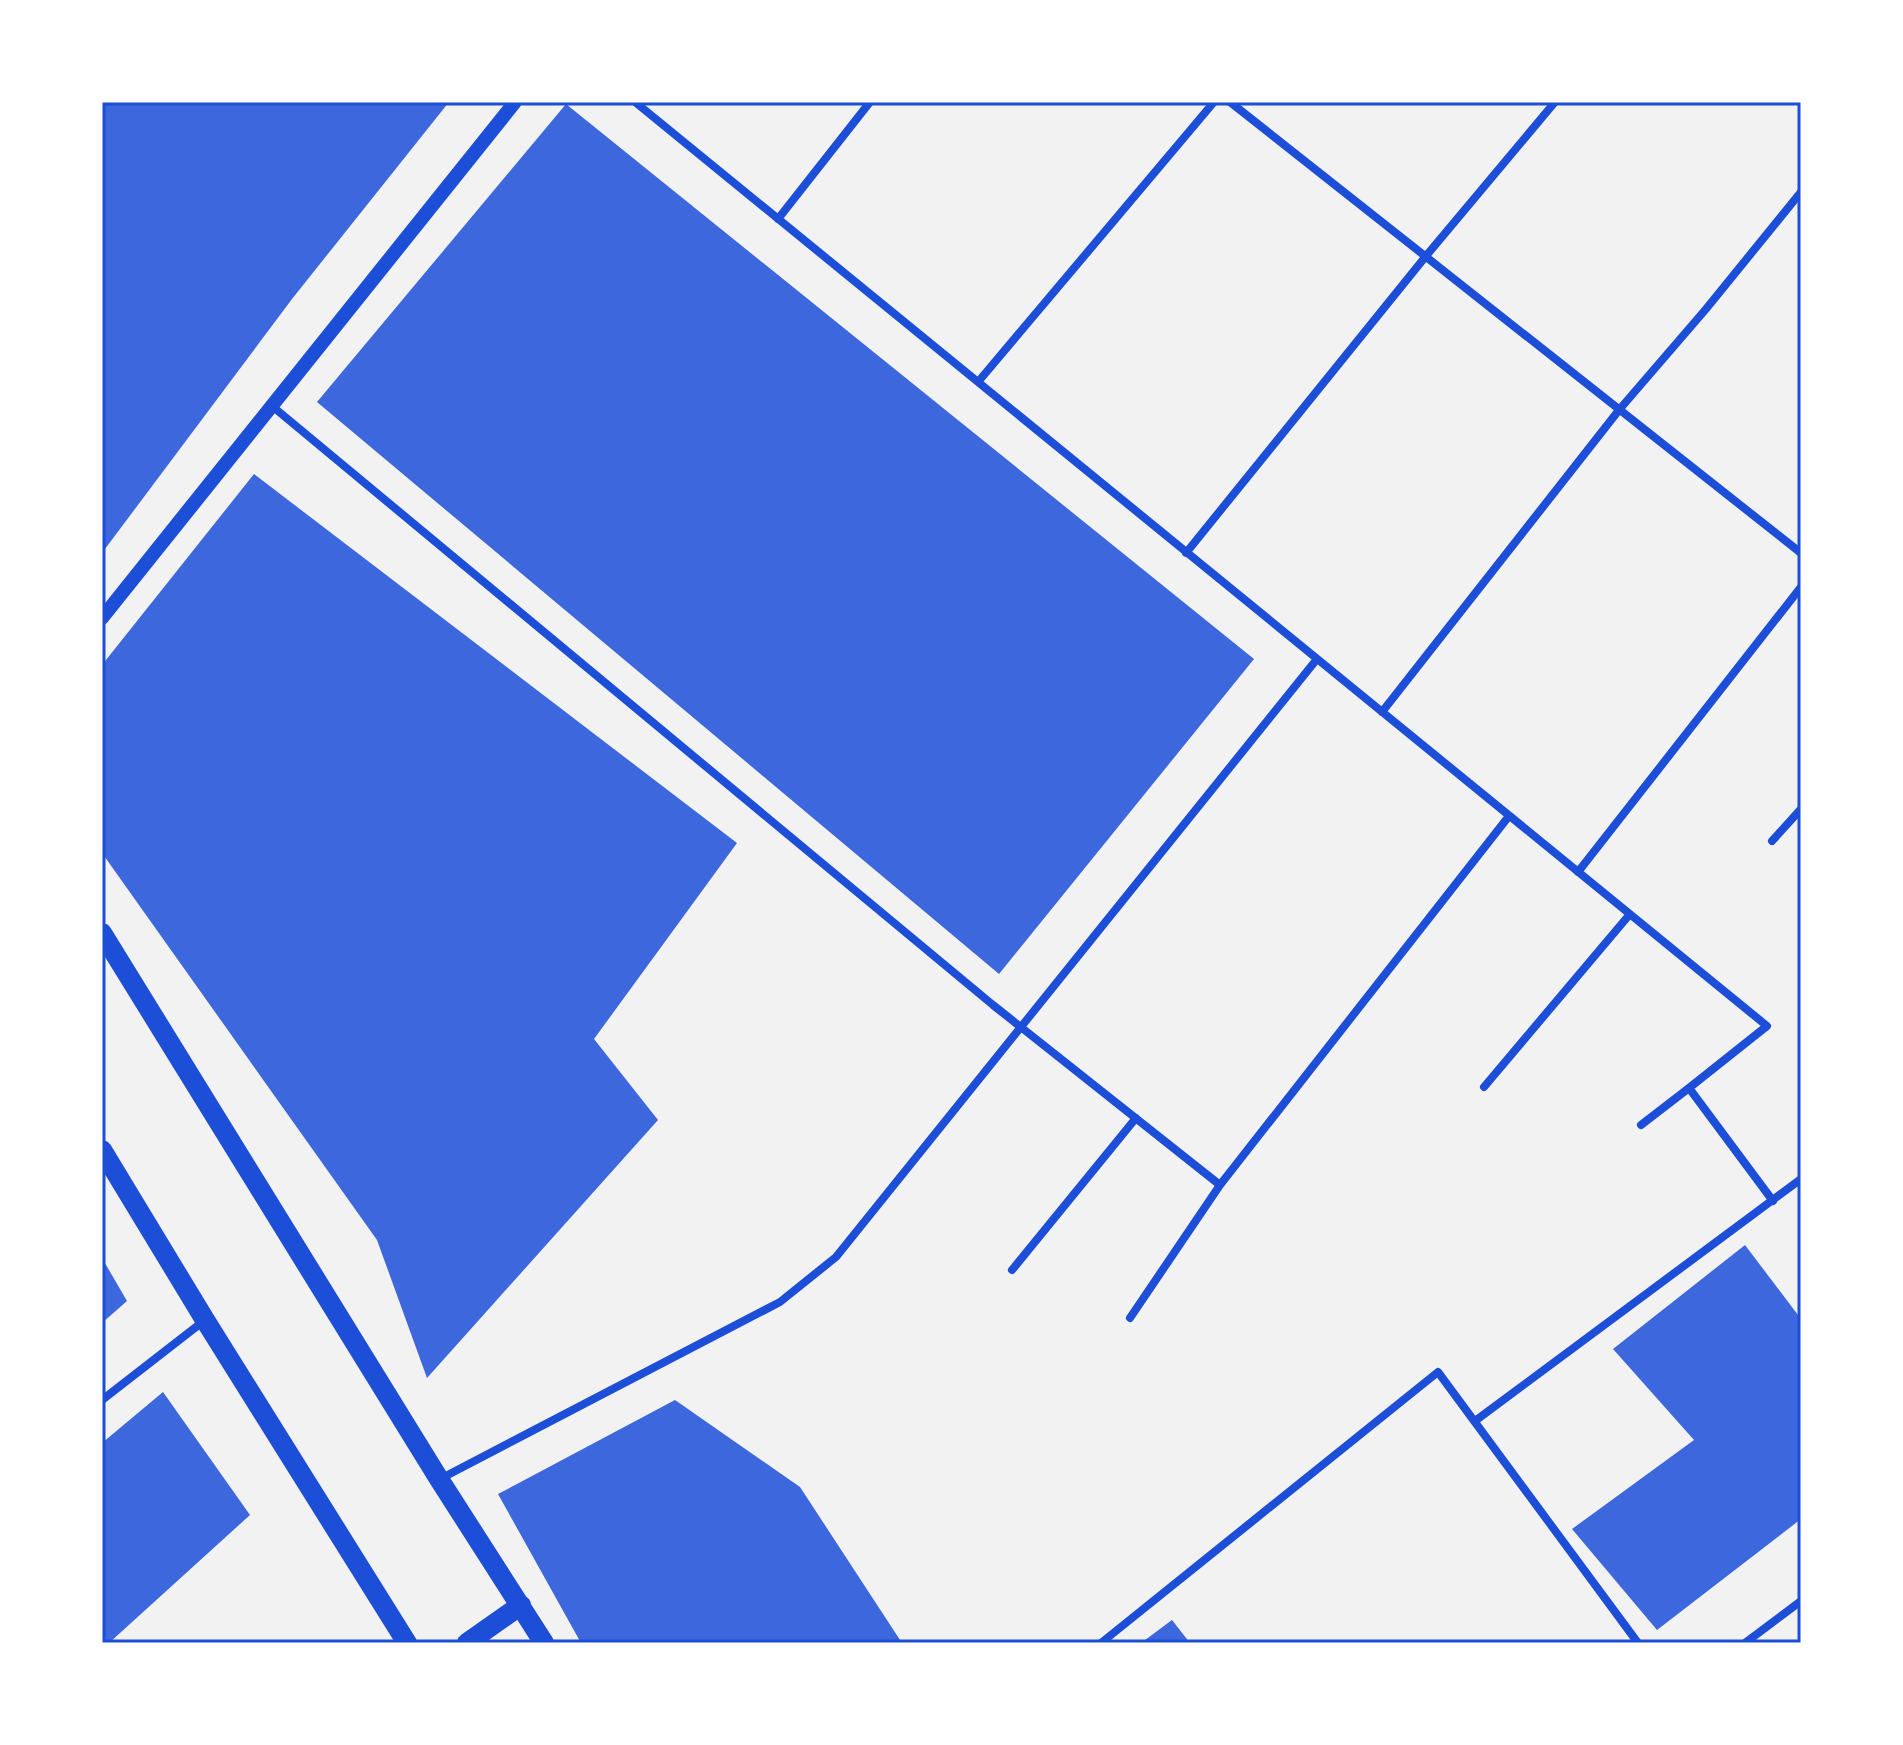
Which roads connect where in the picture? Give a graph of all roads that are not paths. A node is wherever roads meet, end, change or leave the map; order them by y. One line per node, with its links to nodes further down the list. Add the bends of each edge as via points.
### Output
1 (515, 102): 11 (street)
2 (635, 102): 8 (street)
3 (870, 102): 8 (street)
4 (1214, 102): 10 (street)
5 (1230, 102): 9 (street)
6 (1555, 102): 9 (street)
7 (1801, 192): 12 (street)
8 (778, 219): 10 (street)
9 (1426, 256): 12 (street); 13 (street)
10 (978, 382): 13 (street)
11 (272, 406): 16 (street); 25 (street)
12 (1619, 410): 14 (street); 18 (street)
13 (1186, 553): 17 (street)
14 (1801, 553)
15 (1801, 587): 22 (street)
16 (102, 618)
17 (1317, 659): 18 (street); 25 (street)
18 (1382, 712): 20 (street)
19 (1801, 809): 21 (street)
20 (1509, 816): 22 (street); 32 (street)
21 (1772, 841)
22 (1578, 872): 23 (street)
23 (1630, 914): 26 (street); 27 (street, via 1767,1026)
24 (102, 933): 39 (main road)
25 (1020, 1028): 28 (street); 39 (street, via 836,1257 780,1302)
26 (1484, 1087)
27 (1689, 1088): 29 (street); 33 (street)
28 (1136, 1118): 32 (street); 34 (street)
29 (1641, 1125)
30 (102, 1150): 36 (main road)
31 (1801, 1179): 33 (street)
32 (1220, 1185): 35 (street)
33 (1773, 1201): 38 (street)
34 (1012, 1270)
35 (1130, 1318)
36 (205, 1320): 37 (street); 42 (main road)
37 (102, 1400)
38 (1475, 1421): 45 (street, via 1438,1372); 46 (street)
39 (439, 1479): 41 (main road)
40 (1801, 1601): 47 (street)
41 (521, 1605): 43 (main road); 44 (main road)
42 (407, 1643)
43 (467, 1643)
44 (544, 1643)
45 (1101, 1643)
46 (1638, 1643)
47 (1745, 1643)

